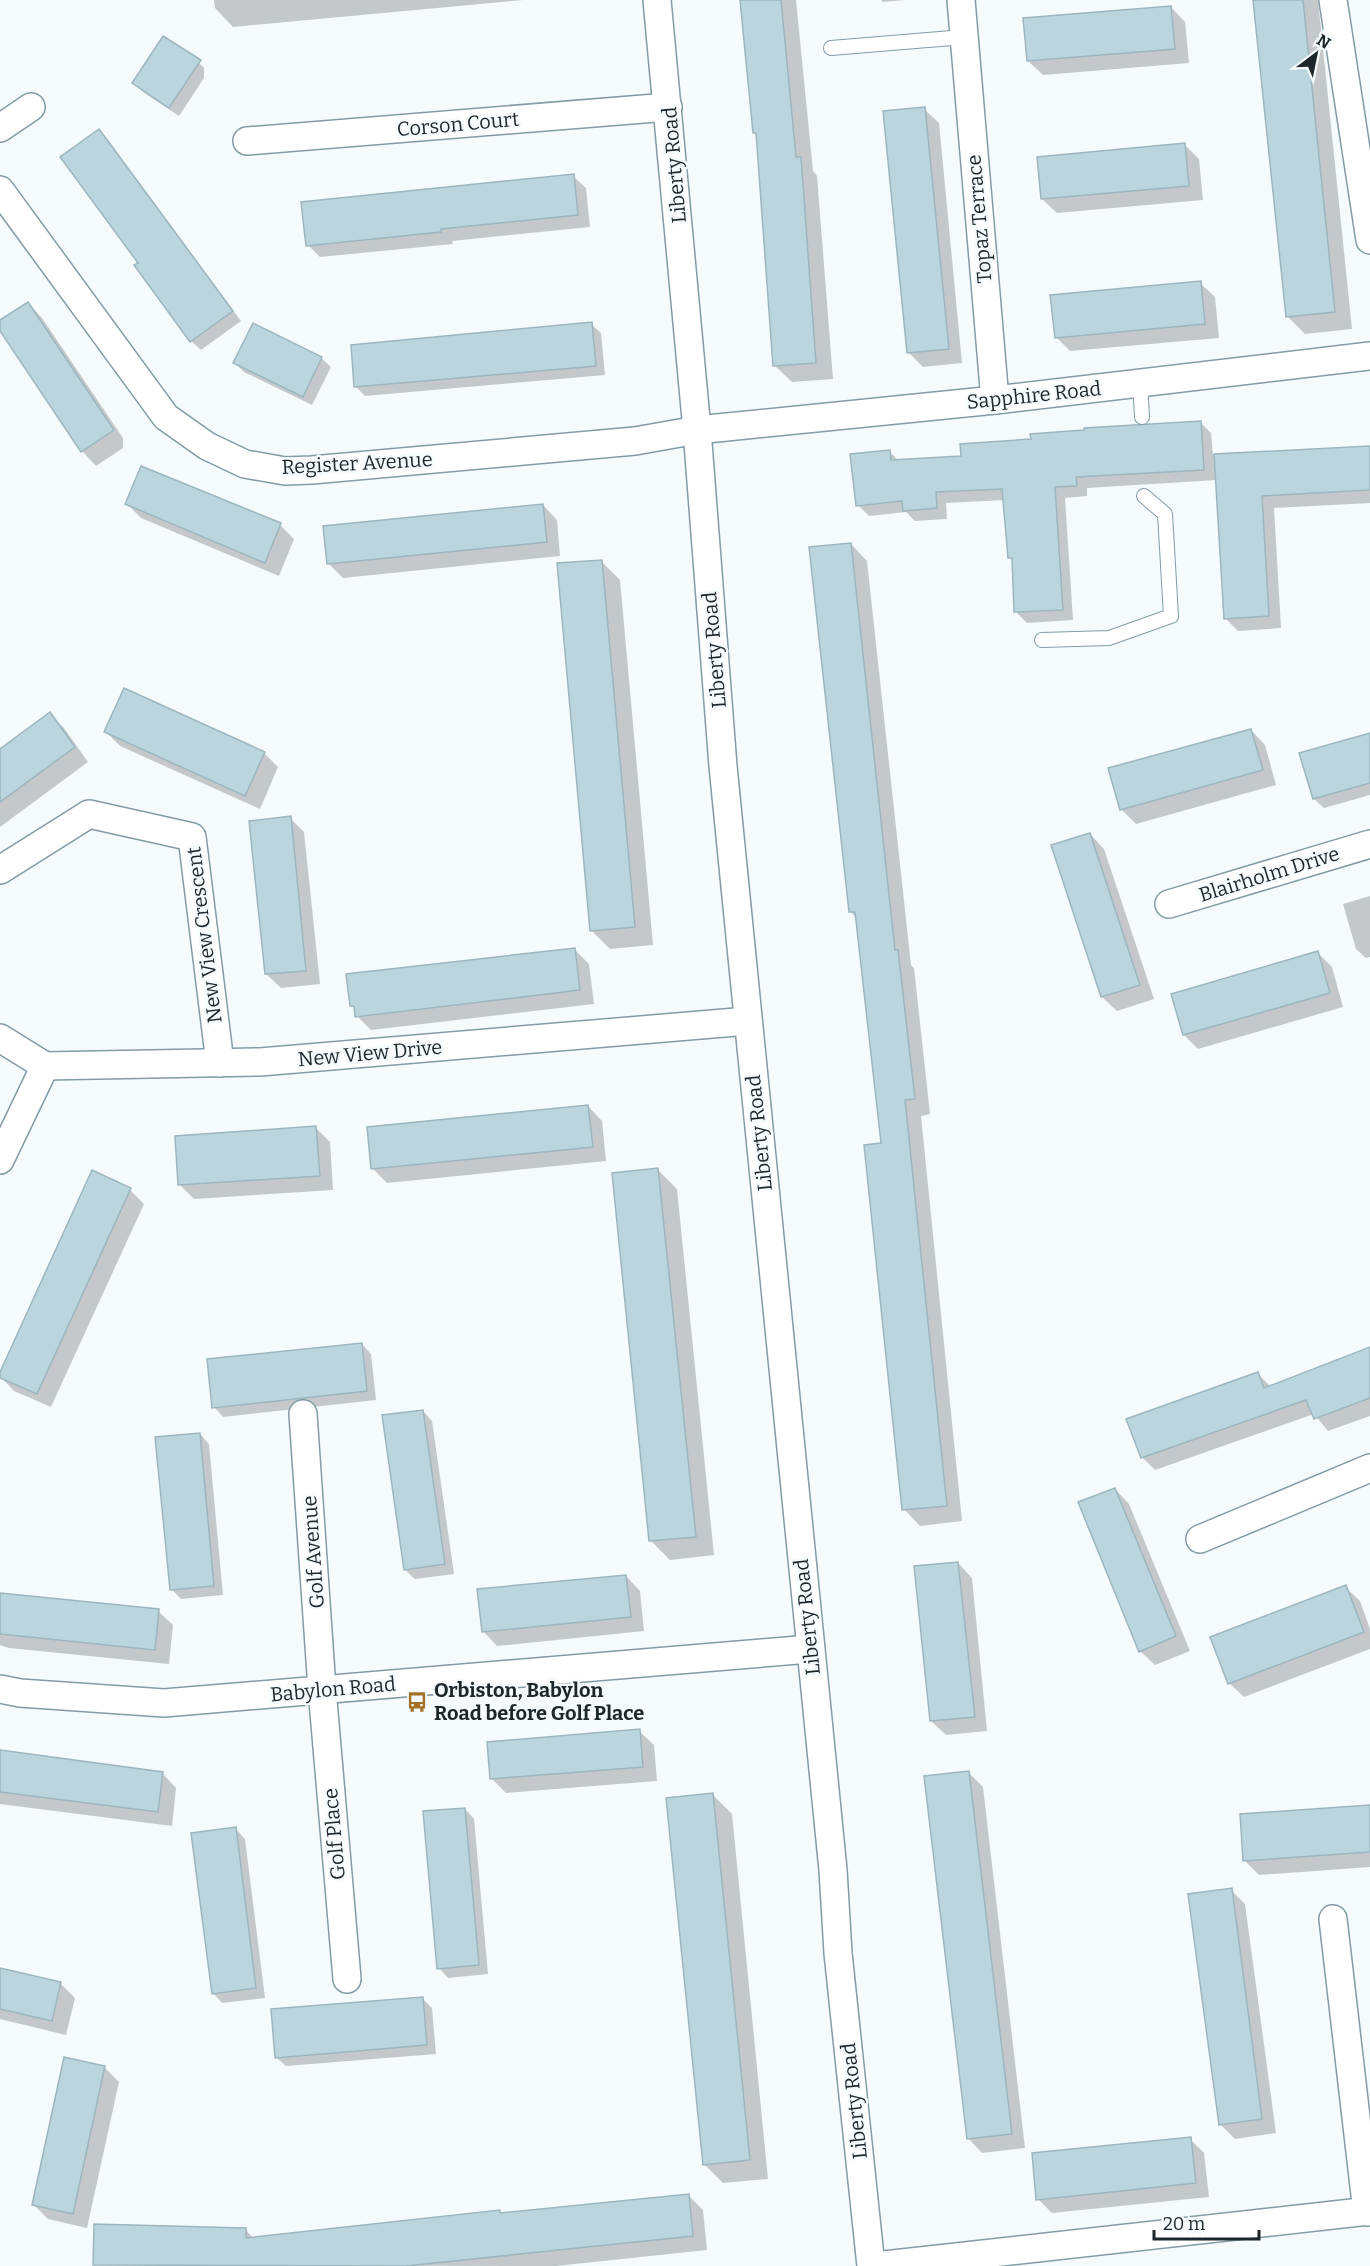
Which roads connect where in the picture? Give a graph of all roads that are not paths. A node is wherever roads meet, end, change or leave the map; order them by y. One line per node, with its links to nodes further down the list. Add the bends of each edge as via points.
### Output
1 (657, 0): 7 (street, Liberty Road)
2 (961, 0): 4 (street, Topaz Terrace)
3 (1333, 0): 11 (street)
4 (964, 37): 5 (lane); 14 (street, Topaz Terrace)
5 (831, 48)
6 (31, 107): 8 (street)
7 (668, 107): 9 (street, Corson Court); 16 (street, Liberty Road)
8 (0, 128)
9 (247, 141)
10 (0, 190): 16 (street, Register Avenue, via 166,417 207,446 245,464 285,471 312,470 635,441)
11 (1370, 240)
12 (1370, 356): 13 (street, Sapphire Road)
13 (1140, 383): 14 (street, Sapphire Road); 15 (lane)
14 (995, 400): 16 (street, Sapphire Road)
15 (1142, 417)
16 (697, 430): 22 (street, Liberty Road)
17 (1144, 496): 18 (lane, via 1165,514 1171,616 1109,638)
18 (1042, 640)
19 (1370, 844): 21 (street, Blairholm Drive)
20 (0, 870): 24 (street, New View Crescent, via 89,814 192,837)
21 (1169, 904)
22 (748, 1021): 24 (street, New View Drive); 30 (street, Liberty Road)
23 (0, 1038): 25 (street)
24 (220, 1063): 25 (street, New View Drive)
25 (45, 1066): 26 (street)
26 (0, 1160)
27 (303, 1414): 32 (street, Golf Avenue)
28 (1370, 1468): 29 (street)
29 (1200, 1539)
30 (810, 1650): 32 (street, Babylon Road); 36 (street, Liberty Road)
31 (0, 1689): 32 (street, Babylon Road, via 164,1702)
32 (322, 1689): 34 (street, Golf Place)
33 (1333, 1919): 35 (street)
34 (347, 1979)
35 (1368, 2211): 36 (street)
36 (873, 2266)

